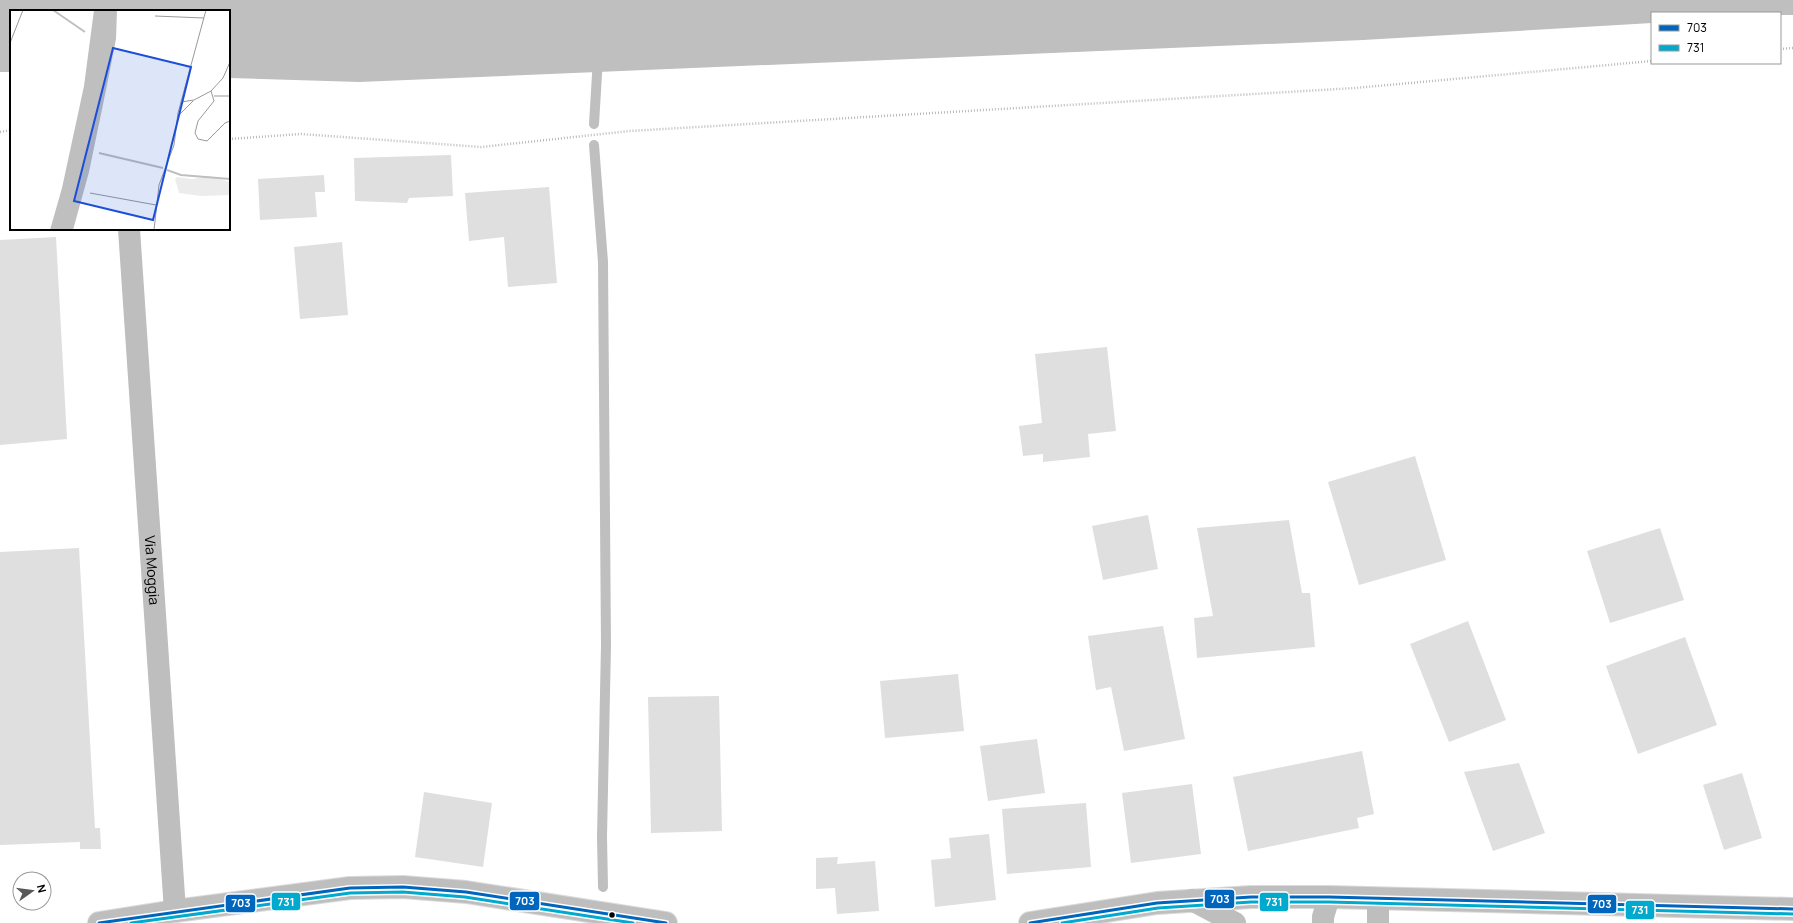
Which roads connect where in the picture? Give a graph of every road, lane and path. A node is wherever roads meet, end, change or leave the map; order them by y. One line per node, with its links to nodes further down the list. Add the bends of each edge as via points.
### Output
1 (1793, 48): 2 (path)
2 (1781, 49)
3 (1651, 61): 6 (path, via 1355,88 630,131 480,147 301,134)
4 (10, 130): 5 (path)
5 (0, 132)
6 (230, 139)
7 (129, 230): 12 (main road, Via Moggia)
8 (1329, 897): 9 (main road); 10 (main road); 17 (main road)
9 (1378, 899): 11 (main road); 18 (main road)
10 (1192, 900): 15 (main road); 16 (main road)
11 (1793, 909)
12 (175, 910): 13 (main road); 14 (main road, via 350,888 403,887 466,892)
13 (99, 923)
14 (666, 923)
15 (1030, 923)
16 (1235, 923)
17 (1323, 923)
18 (1378, 923)

